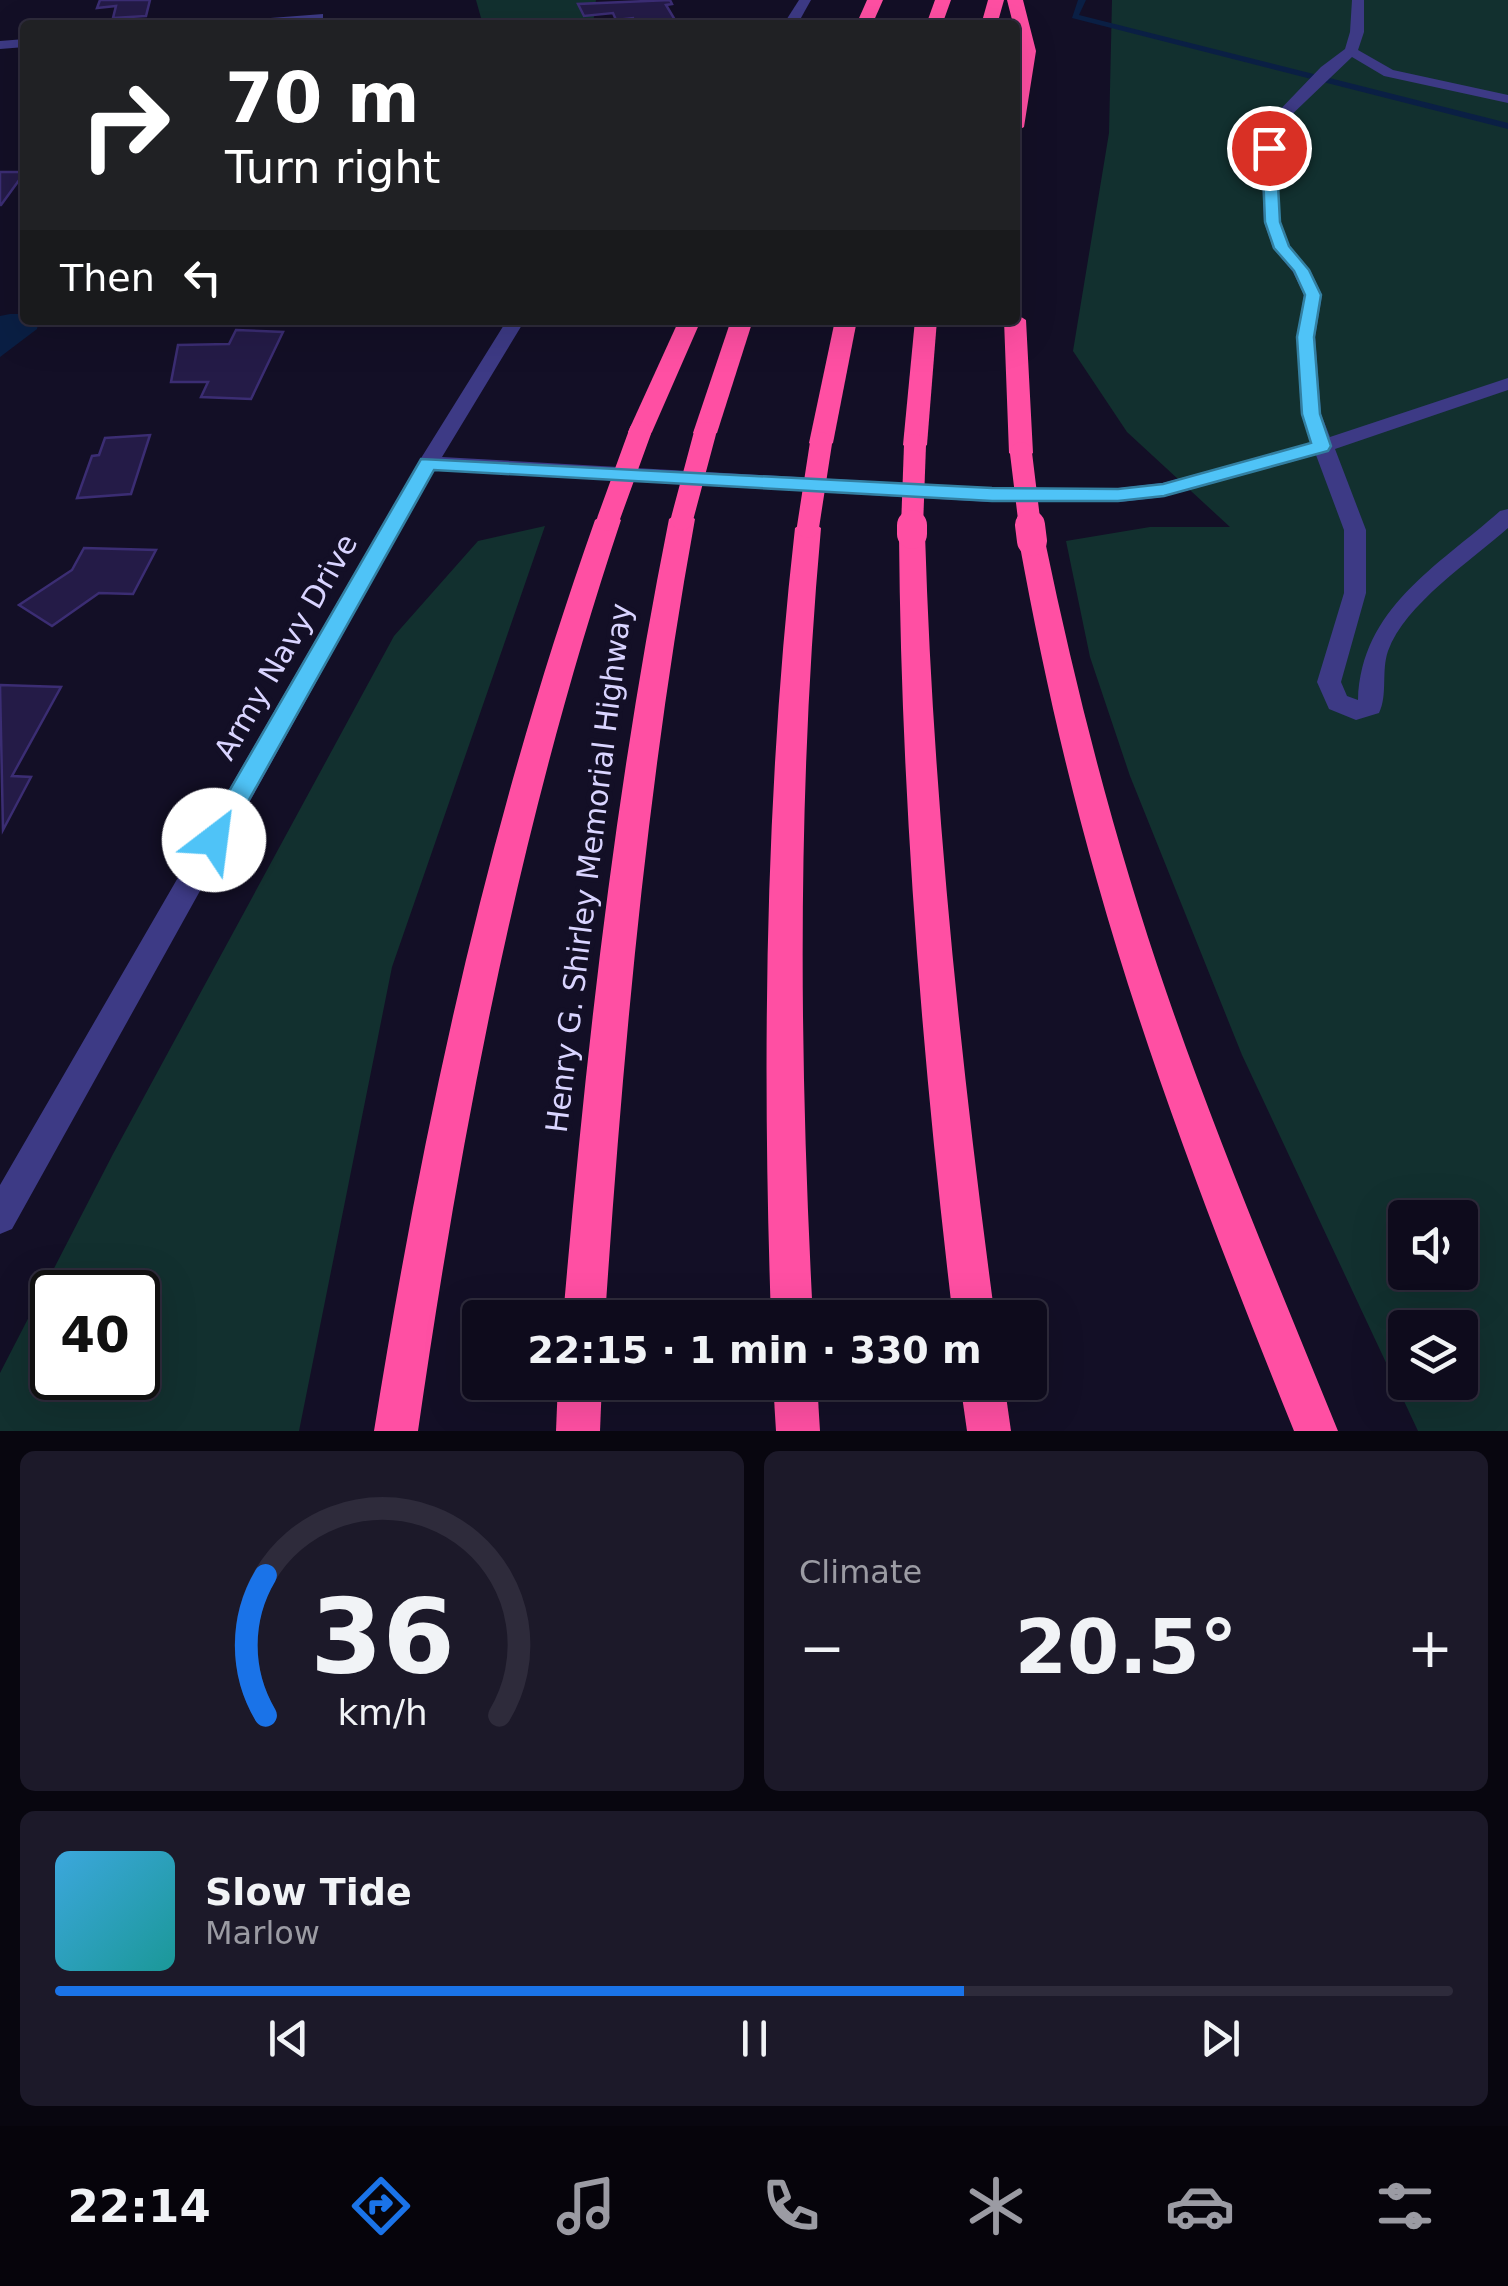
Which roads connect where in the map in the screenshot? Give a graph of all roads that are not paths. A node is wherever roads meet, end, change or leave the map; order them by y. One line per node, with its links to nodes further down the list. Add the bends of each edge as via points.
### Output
1 (317, 0): 4 (street, via 313,17)
2 (1015, 0): 6 (highway, via 1028,51)
3 (1358, 0): 5 (street)
4 (282, 20)
5 (1351, 51): 7 (street, via 1388,73); 15 (street, via 1277,121 1269,148 1272,222 1313,295 1306,337 1311,414)
6 (1020, 98)
7 (1508, 100)
8 (512, 325): 16 (street, Army Navy Drive)
9 (688, 325): 25 (highway, bridge, via 640,432 548,693 490,914 435,1188)
10 (740, 325): 19 (highway, Henry G. Shirley Memorial Highway, bridge, via 682,519 642,742 600,1102)
11 (845, 325): 20 (highway, bridge, via 796,628 782,939)
12 (926, 325): 21 (highway, bridge, via 912,534 918,753 948,1116)
13 (1014, 325): 29 (highway, bridge, via 1032,542 1060,684 1132,945 1249,1271)
14 (1508, 384): 15 (street)
15 (1321, 446): 16 (street, via 1164,490 1118,495); 17 (street, via 1354,530 1355,593 1329,682 1338,702 1356,710 1370,706 1378,646 1403,611)
16 (428, 464): 18 (street, Army Navy Drive)
17 (1508, 516)
18 (0, 1217)
19 (585, 1300)
20 (791, 1300)
21 (972, 1300)
22 (579, 1400): 26 (highway)
23 (797, 1400): 27 (highway)
24 (985, 1400): 28 (highway)
25 (396, 1431)
26 (578, 1431)
27 (798, 1431)
28 (990, 1431)
29 (1316, 1431)

